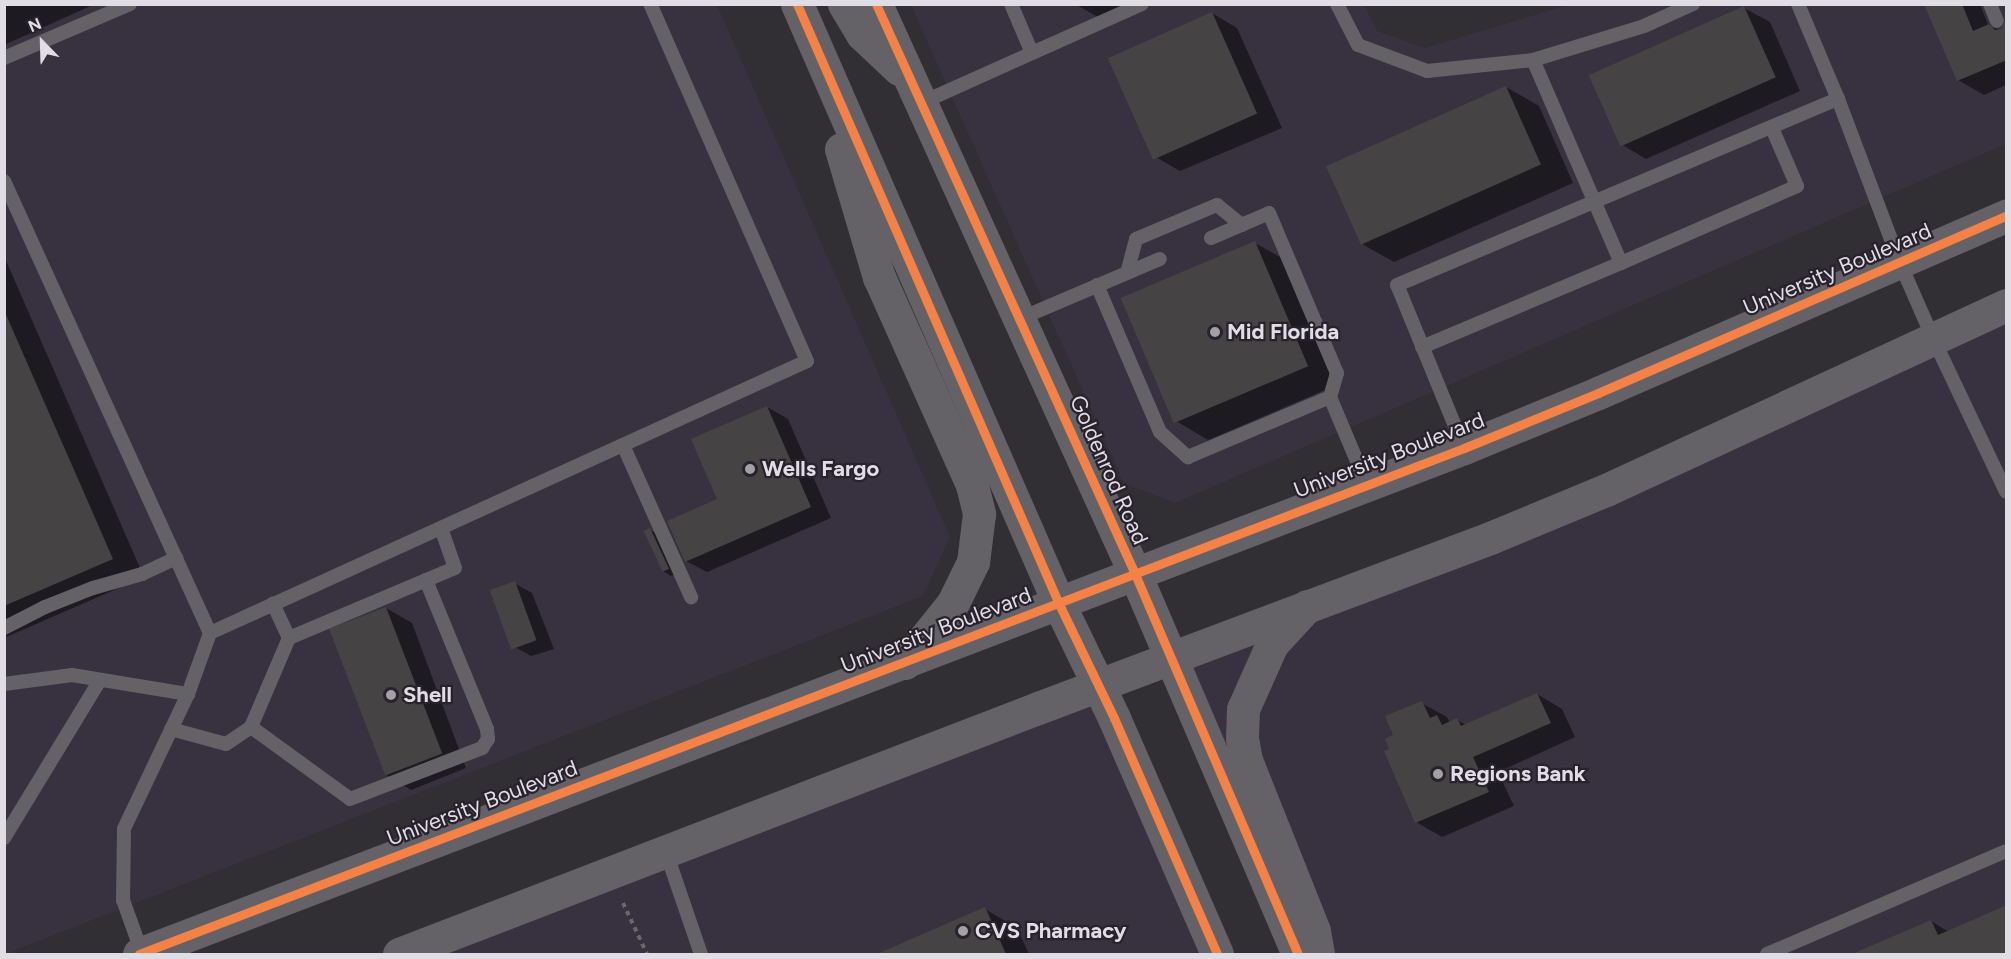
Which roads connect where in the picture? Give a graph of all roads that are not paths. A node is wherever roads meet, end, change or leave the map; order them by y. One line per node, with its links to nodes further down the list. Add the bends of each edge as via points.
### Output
1 (130, 4): 14 (lane)
2 (650, 4): 34 (lane, via 807,361)
3 (844, 4): 16 (street, via 862,34)
4 (876, 4): 16 (street, Goldenrod Road)
5 (1011, 4): 13 (lane)
6 (1142, 4): 13 (lane)
7 (1337, 4): 15 (lane, via 1358,45 1427,71)
8 (1693, 4): 15 (lane, via 1644,26)
9 (1798, 4): 17 (lane)
10 (1990, 4): 12 (lane)
11 (799, 8): 44 (street); 50 (street, via 879,277 972,485 979,514 973,562 953,603)
12 (1997, 21)
13 (1032, 53): 16 (lane)
14 (4, 58)
15 (1533, 60): 20 (lane)
16 (915, 91): 30 (street, Goldenrod Road)
17 (1838, 99): 18 (lane); 26 (lane)
18 (1772, 128): 20 (lane); 25 (lane, via 1797,186)
19 (4, 181): 39 (lane)
20 (1593, 203): 25 (lane); 32 (lane, via 1397,285)
21 (2007, 216): 26 (street, University Boulevard)
22 (1242, 225): 23 (lane); 27 (lane, via 1217,205 1137,239); 33 (lane, via 1269,213 1337,374)
23 (1211, 238)
24 (1160, 259): 27 (lane)
25 (1621, 263): 32 (lane)
26 (1900, 263): 31 (lane); 35 (street, University Boulevard)
27 (1127, 273): 28 (lane)
28 (1097, 285): 30 (lane); 33 (lane, via 1160,432 1188,457)
29 (2007, 305): 31 (street)
30 (1019, 319): 40 (street, Goldenrod Road)
31 (1933, 338): 37 (lane); 45 (street, via 1606,490)
32 (1422, 347): 35 (lane)
33 (1330, 397): 36 (lane)
34 (623, 445): 38 (lane); 42 (lane)
35 (1464, 448): 36 (street, University Boulevard)
36 (1367, 485): 40 (street, University Boulevard)
37 (2007, 492)
38 (441, 528): 41 (lane, via 455,568); 43 (lane)
39 (177, 558): 46 (lane, via 142,574 45,606); 47 (lane)
40 (1135, 574): 44 (street, University Boulevard); 49 (street, Goldenrod Road)
41 (426, 580): 48 (lane); 55 (lane, via 487,729 489,739 482,748 350,799)
42 (691, 597)
43 (273, 604): 47 (lane); 48 (lane)
44 (1059, 604): 50 (street, University Boulevard); 53 (street)
45 (1307, 606): 49 (street); 65 (street, via 1272,644 1243,709 1242,738 1246,760 1314,931)
46 (4, 628)
47 (210, 633): 54 (lane)
48 (288, 638): 55 (lane)
49 (1169, 658): 53 (street); 64 (street, Goldenrod Road)
50 (905, 663): 60 (street, University Boulevard)
51 (100, 680): 52 (lane, via 72,675); 54 (lane); 57 (lane)
52 (4, 684)
53 (1098, 685): 59 (street); 63 (street)
54 (188, 694): 56 (lane)
55 (251, 727): 56 (lane, via 226,744)
56 (171, 729): 60 (lane, via 124,829 123,900)
57 (4, 838)
58 (2007, 850): 66 (lane)
59 (666, 852): 61 (street); 62 (lane)
60 (141, 954)
61 (399, 954)
62 (701, 954)
63 (1217, 954)
64 (1298, 954)
65 (1318, 954)
66 (1767, 954)

